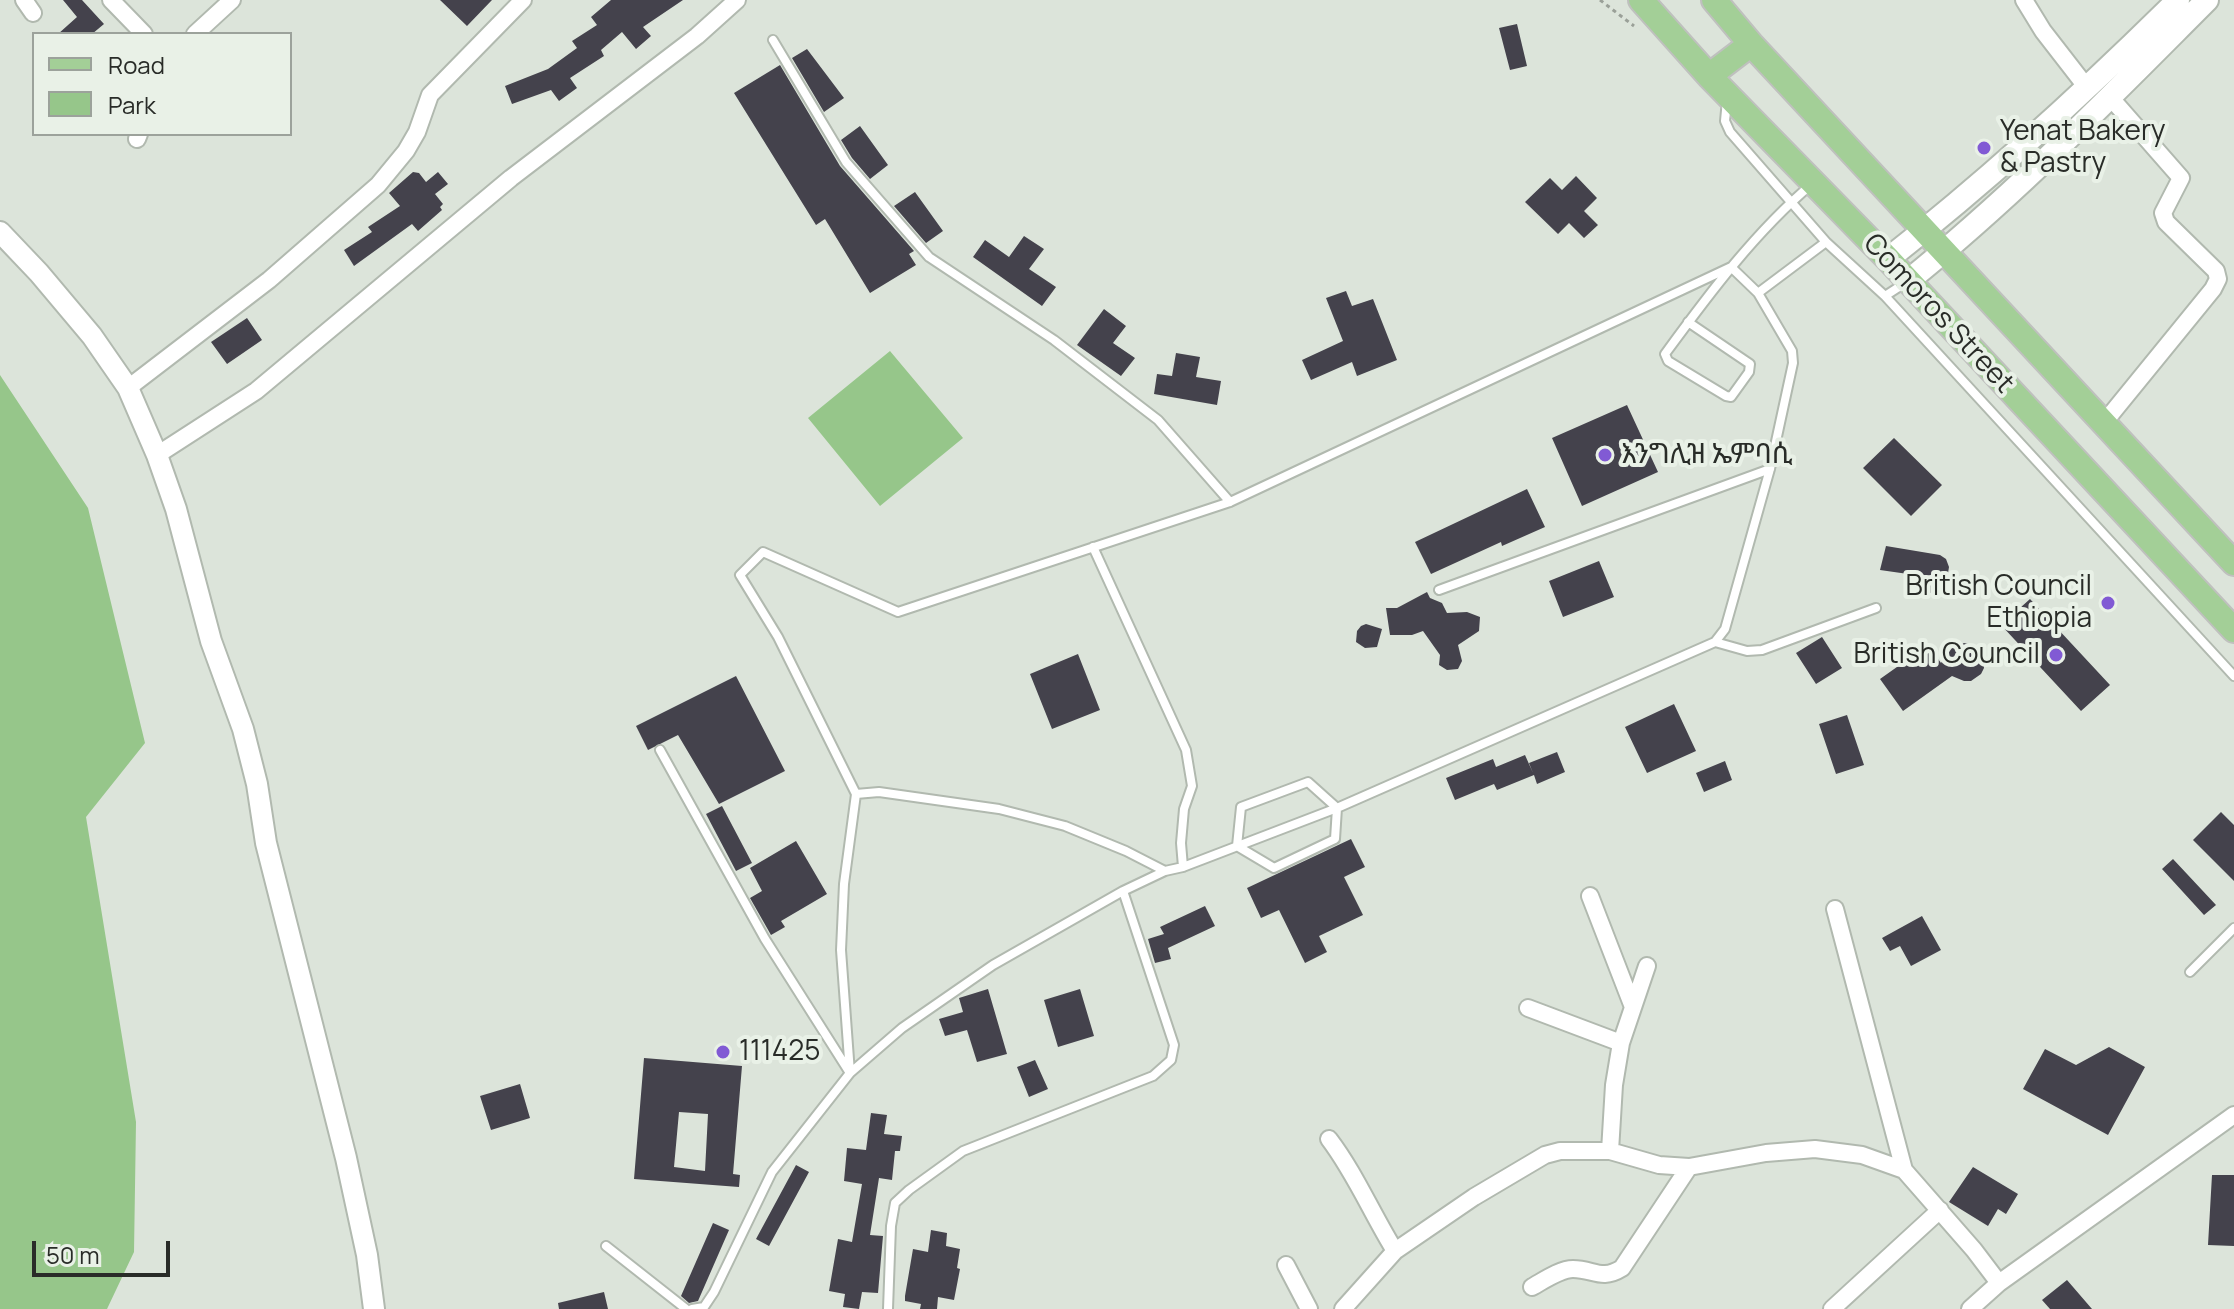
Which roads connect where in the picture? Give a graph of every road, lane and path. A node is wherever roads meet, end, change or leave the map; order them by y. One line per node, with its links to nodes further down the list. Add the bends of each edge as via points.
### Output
1 (111, 0): 10 (street)
2 (232, 0): 11 (street)
3 (523, 0): 30 (street, via 430,95 417,132 378,185 269,280)
4 (737, 0): 32 (street, via 511,178 256,391)
5 (1641, 0): 14 (main road, Comoros Street)
6 (2024, 0): 15 (street)
7 (2178, 0): 15 (main road)
8 (2207, 0): 17 (main road)
9 (1716, 1): 13 (main road, Comoros Street)
10 (142, 32)
11 (197, 32)
12 (773, 40): 34 (lane, via 846,162 929,257 1054,340 1158,420)
13 (1751, 44): 14 (main road); 20 (main road, Comoros Street)
14 (1709, 76): 16 (main road, Comoros Street)
15 (2088, 89): 20 (main road)
16 (1728, 95): 18 (main road, Comoros Street); 19 (lane, via 1725,121 1730,132)
17 (2110, 97): 23 (main road); 31 (street, via 2181,178 2163,213 2166,222 2218,279)
18 (1813, 183): 19 (lane); 24 (main road, Comoros Street)
19 (1791, 202): 22 (lane); 25 (lane)
20 (1926, 230): 23 (main road, Comoros Street); 24 (main road)
21 (0, 232): 30 (street, via 92,336)
22 (1826, 242): 27 (lane); 28 (lane)
23 (1946, 251): 26 (main road); 31 (main road, Comoros Street)
24 (1888, 259): 26 (main road, Comoros Street)
25 (1731, 267): 27 (lane); 29 (lane); 34 (lane)
26 (1908, 281): 28 (lane); 39 (main road, Comoros Street)
27 (1758, 293): 33 (lane, via 1792,351 1793,363)
28 (1885, 296): 41 (lane)
29 (1688, 322): 29 (lane, via 1666,359 1731,397 1750,364)
30 (128, 388): 32 (street)
31 (2103, 424): 36 (main road, Comoros Street)
32 (157, 455): 69 (street, via 257,784 266,843 346,1158)
33 (1770, 469): 37 (lane); 40 (lane, via 1725,629)
34 (1230, 502): 35 (lane)
35 (1093, 547): 43 (lane, via 898,612 763,552 740,575 821,718); 46 (lane, via 1186,750 1192,786 1184,809)
36 (2234, 563)
37 (1439, 590)
38 (1876, 608): 40 (lane, via 1762,650)
39 (2234, 630)
40 (1715, 642): 44 (lane)
41 (2234, 676)
42 (660, 750): 57 (lane, via 765,939)
43 (856, 794): 47 (lane, via 879,792 999,809 1065,826); 57 (lane, via 841,950)
44 (1337, 808): 45 (lane); 45 (lane, via 1335,839 1274,868); 45 (lane, via 1308,782 1241,807)
45 (1237, 846): 46 (lane)
46 (1183, 867): 47 (lane)
47 (1165, 871): 48 (lane)
48 (1123, 891): 57 (lane, via 993,965 902,1028); 71 (lane, via 1174,1045 1171,1060 1153,1076 963,1151 909,1190 895,1203)
49 (1590, 896): 54 (street)
50 (1835, 909): 62 (street)
51 (2234, 928): 53 (lane)
52 (1647, 966): 54 (street)
53 (2190, 972)
54 (1633, 1007): 56 (street)
55 (1528, 1008): 56 (street)
56 (1621, 1043): 60 (street)
57 (850, 1073): 70 (lane, via 772,1172 704,1307)
58 (2234, 1115): 67 (street)
59 (1329, 1139): 65 (street)
60 (1610, 1151): 61 (street); 65 (street, via 1545,1155)
61 (1689, 1167): 62 (street, via 1815,1149 1862,1155); 68 (street, via 1622,1268 1599,1275 1570,1269)
62 (1904, 1170): 63 (street)
63 (1940, 1210): 67 (street); 74 (street)
64 (606, 1246): 70 (lane)
65 (1395, 1251): 73 (street)
66 (1286, 1265): 72 (street)
67 (1999, 1283): 75 (street)
68 (1532, 1287)
69 (374, 1309)
70 (689, 1309)
71 (888, 1309)
72 (1309, 1309)
73 (1343, 1309)
74 (1832, 1309)
75 (1970, 1309)

